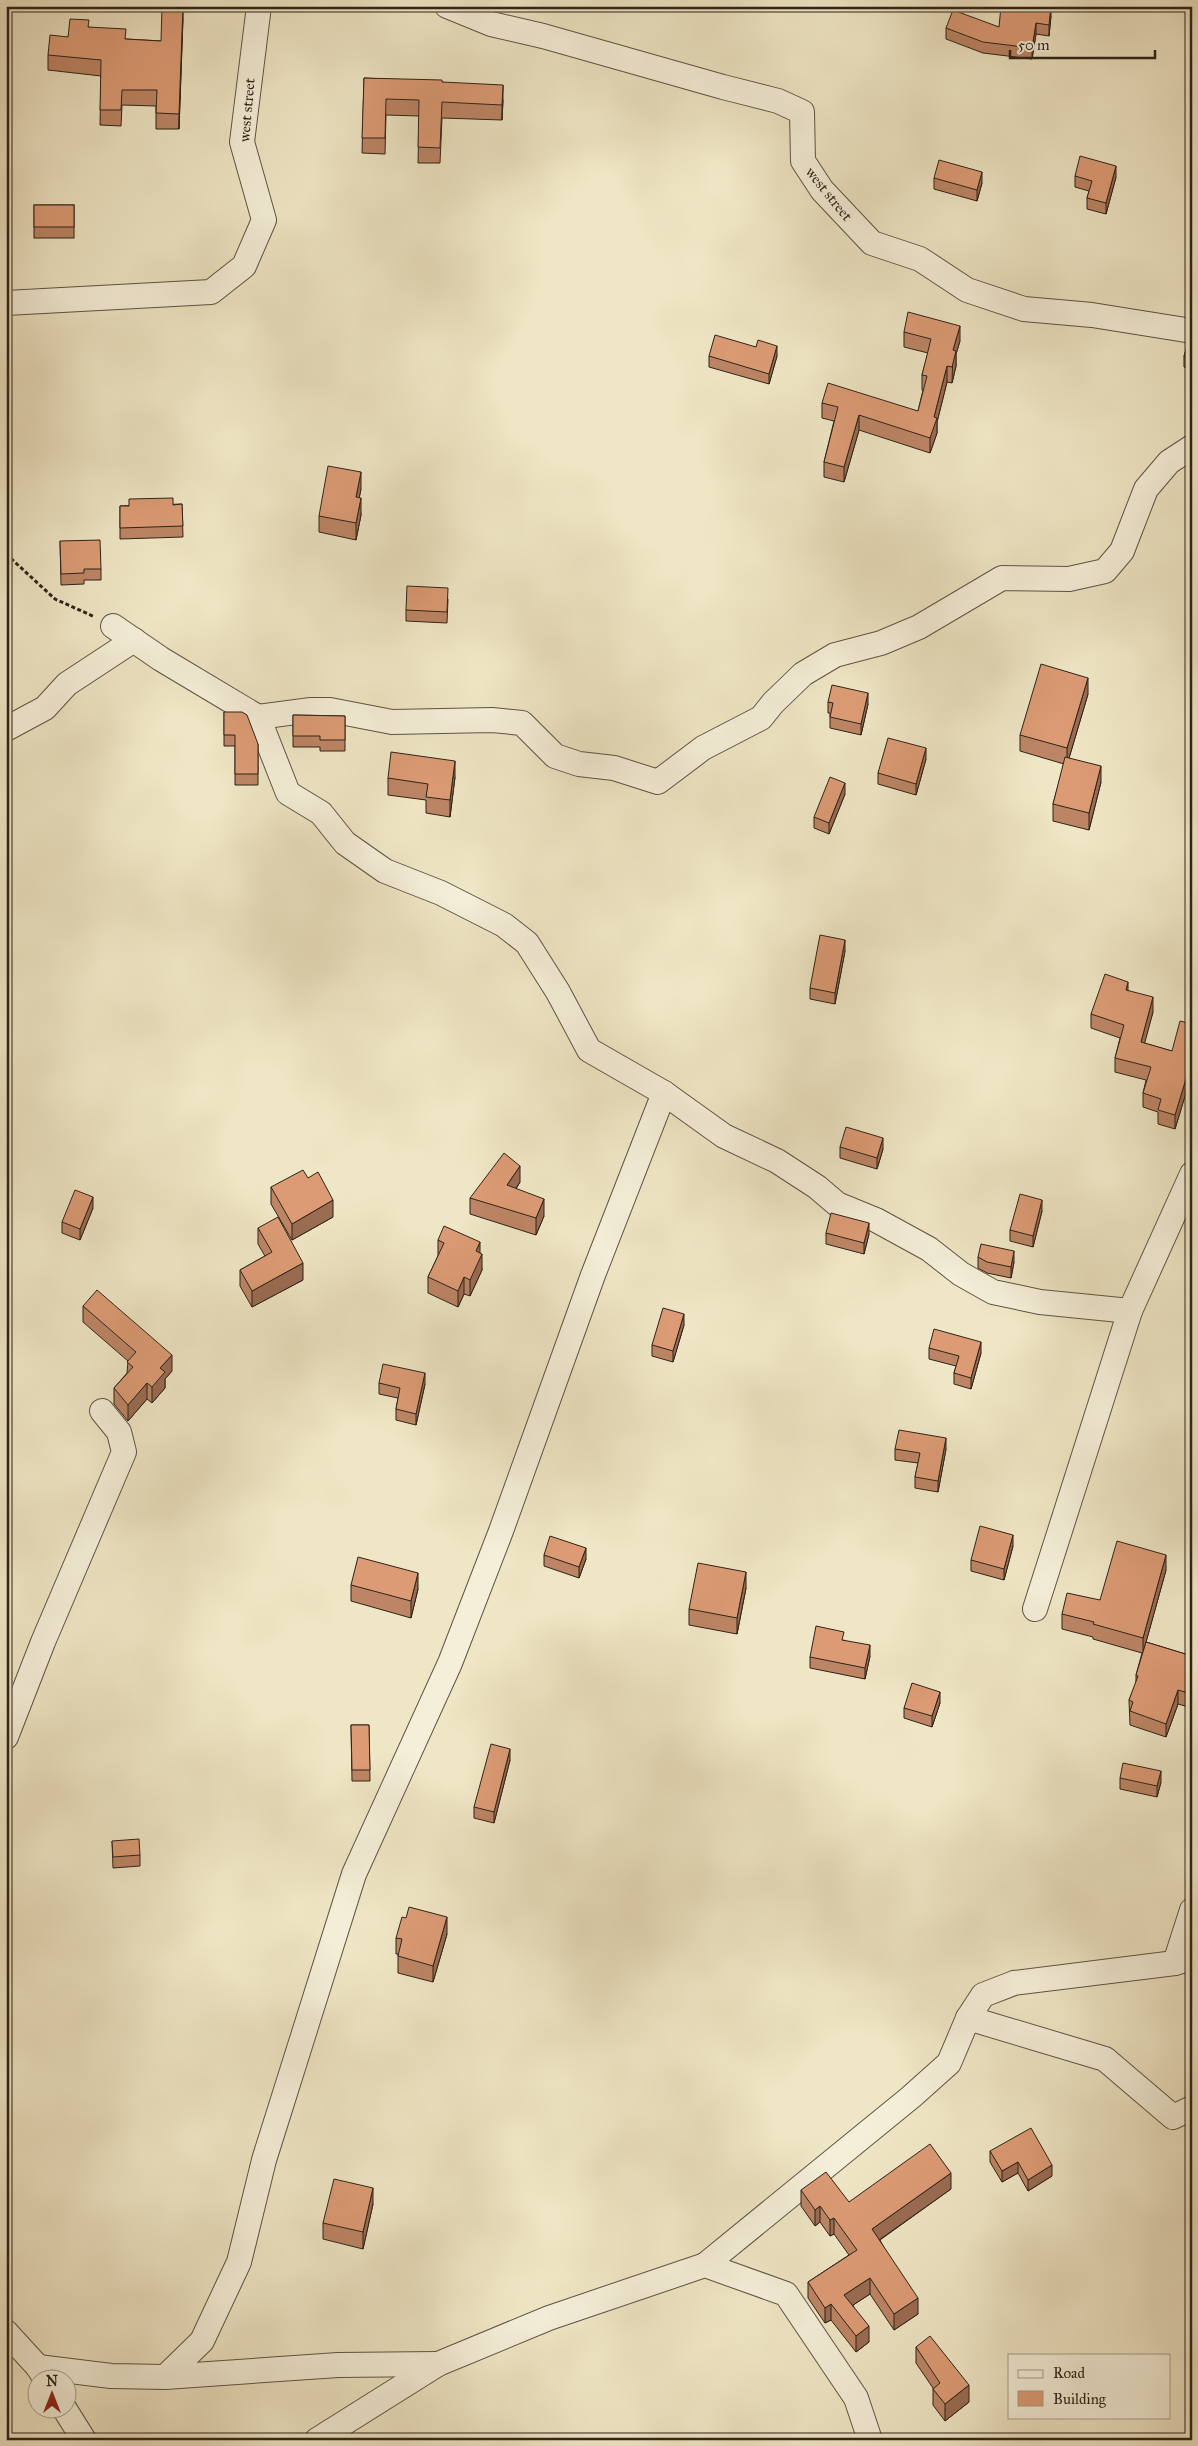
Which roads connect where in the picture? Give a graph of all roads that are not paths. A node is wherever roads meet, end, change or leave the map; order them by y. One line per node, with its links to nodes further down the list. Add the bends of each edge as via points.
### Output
1 (259, 6): 3 (street, west street, via 242,142 264,220 244,266 212,292)
2 (447, 6): 4 (street, west street, via 491,24 778,100 802,112 803,161 822,190 872,243 920,259 967,290 1024,309 1092,315)
3 (6, 303)
4 (1192, 331)
5 (1192, 447): 8 (street, via 1169,462 1146,489 1122,551 1104,571 1069,579 1002,578 919,627 881,643 835,655 803,674 761,718 703,748 658,782 614,768 579,764 554,756 522,723 492,720 392,722 330,710)
6 (113, 626): 7 (street)
7 (134, 640): 8 (street); 9 (street, via 67,684 45,708)
8 (258, 717): 10 (street, via 288,793 321,813 345,843 385,871 442,893 504,925 527,943 589,1050)
9 (6, 729)
10 (664, 1093): 12 (street, via 724,1136 777,1161 837,1204 876,1220 930,1249 961,1274 993,1292 1040,1302); 25 (street, via 450,1662 354,1874 264,2160 239,2262 202,2342)
11 (1192, 1174): 12 (street)
12 (1130, 1311): 14 (street)
13 (102, 1411): 15 (street, via 118,1432 124,1452)
14 (1035, 1609)
15 (6, 1737)
16 (1192, 1910): 17 (street)
17 (1184, 1960): 18 (street, via 1014,1983 983,1995)
18 (968, 2018): 19 (street, via 1104,2059 1173,2117); 20 (street, via 949,2063)
19 (1192, 2108)
20 (705, 2265): 22 (street, via 549,2318); 29 (street, via 786,2294 856,2398)
21 (6, 2332): 23 (street)
22 (438, 2364): 25 (street, via 338,2365); 28 (street)
23 (38, 2368)
24 (78, 2374): 25 (street)
25 (164, 2376)
26 (70, 2418): 27 (street)
27 (84, 2440)
28 (318, 2440)
29 (870, 2440)

